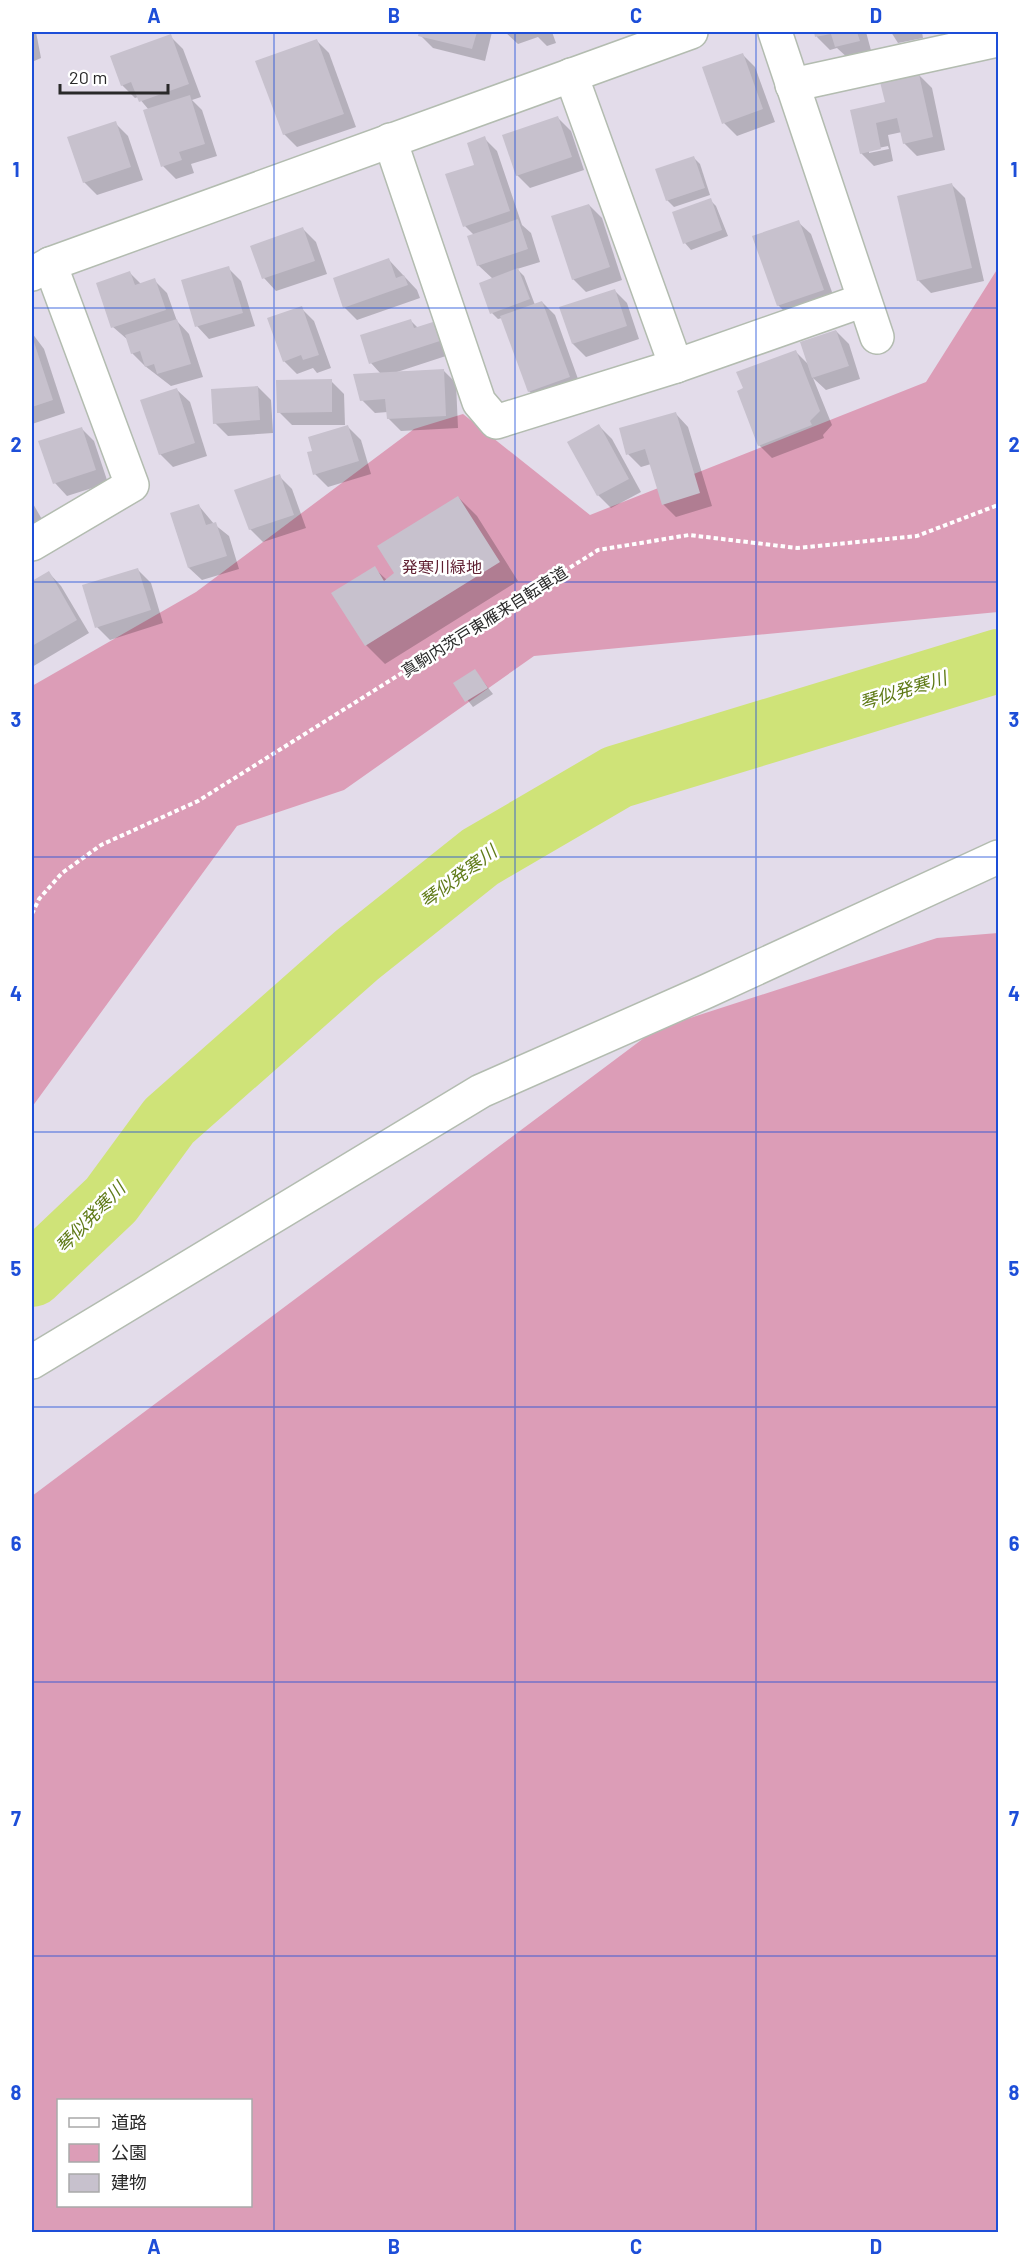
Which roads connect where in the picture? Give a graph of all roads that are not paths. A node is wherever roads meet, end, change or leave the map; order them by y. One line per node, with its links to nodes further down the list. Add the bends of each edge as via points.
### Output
1 (691, 32): 4 (street)
2 (775, 32): 5 (street)
3 (999, 40): 5 (street)
4 (571, 75): 6 (street); 10 (street)
5 (792, 85): 8 (street)
6 (390, 140): 7 (street); 10 (street, via 479,402 496,422)
7 (41, 269): 11 (street, via 132,484)
8 (864, 300): 9 (street); 10 (street)
9 (877, 337)
10 (676, 366)
11 (32, 544)
12 (999, 857): 13 (street, via 481,1091)
13 (32, 1362)

